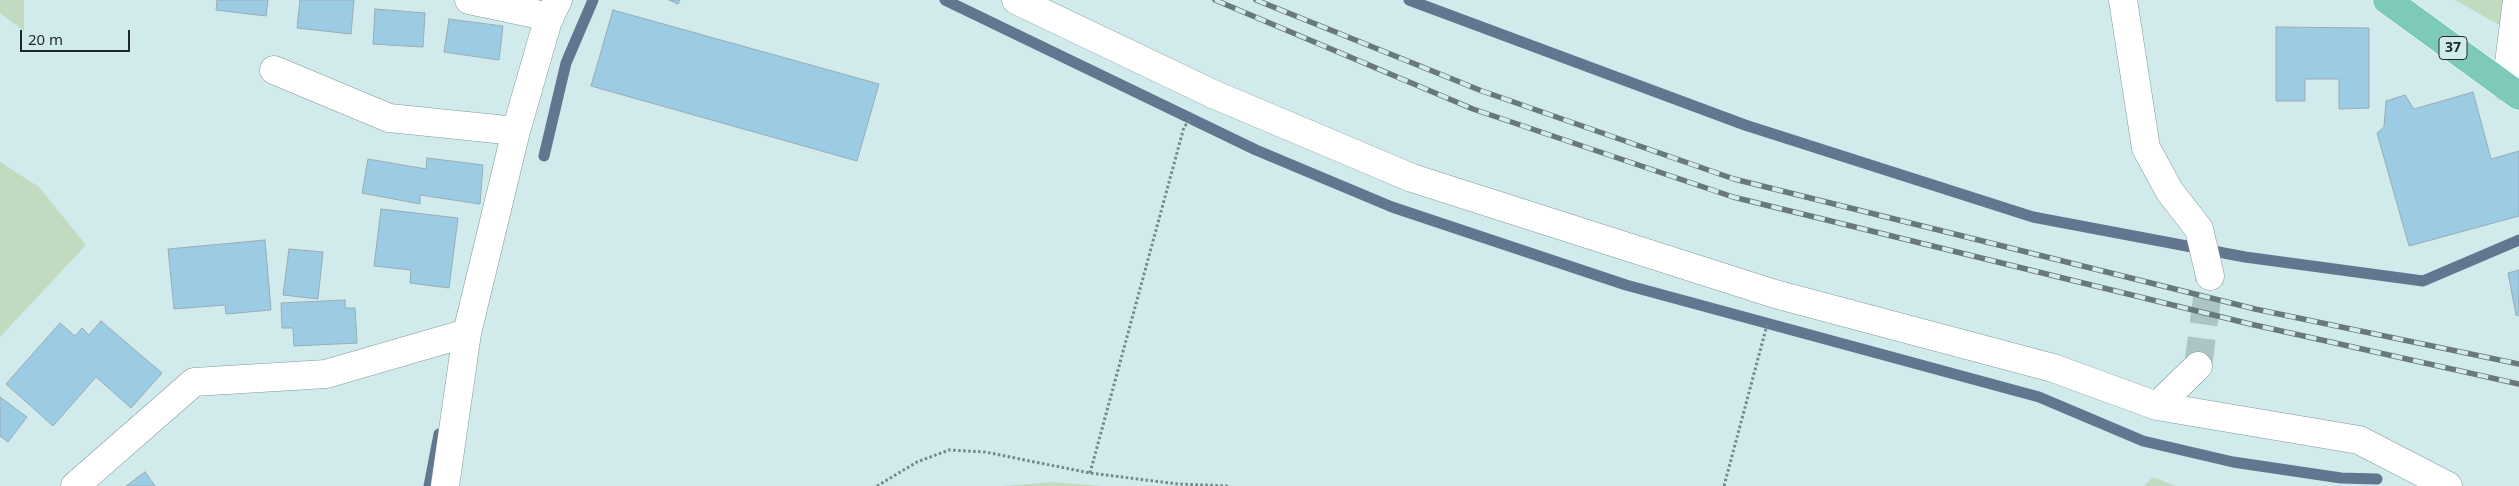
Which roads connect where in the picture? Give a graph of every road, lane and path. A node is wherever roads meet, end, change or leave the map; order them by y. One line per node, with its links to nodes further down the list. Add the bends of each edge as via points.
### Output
1 (469, 0): 6 (street)
2 (1016, 0): 15 (street, via 1212,94 1412,178 1775,294 2053,368)
3 (2123, 0): 11 (street, via 2146,148 2170,192 2199,229)
4 (2387, 0): 8 (main road, 37)
5 (2517, 0): 8 (street)
6 (554, 9): 10 (street)
7 (274, 70): 10 (street, via 389,118)
8 (2513, 91)
9 (1184, 127): 16 (path)
10 (516, 131): 12 (street)
11 (2210, 276)
12 (466, 334): 17 (street, via 326,374 194,382); 18 (street)
13 (1761, 347): 21 (path)
14 (2198, 366): 15 (street)
15 (2157, 406): 22 (street, via 2359,440)
16 (1090, 473): 19 (path, via 985,452 949,450 917,462); 20 (path, via 1178,484)
17 (75, 486)
18 (445, 486)
19 (877, 486)
20 (1230, 486)
21 (1724, 486)
22 (2448, 486)

